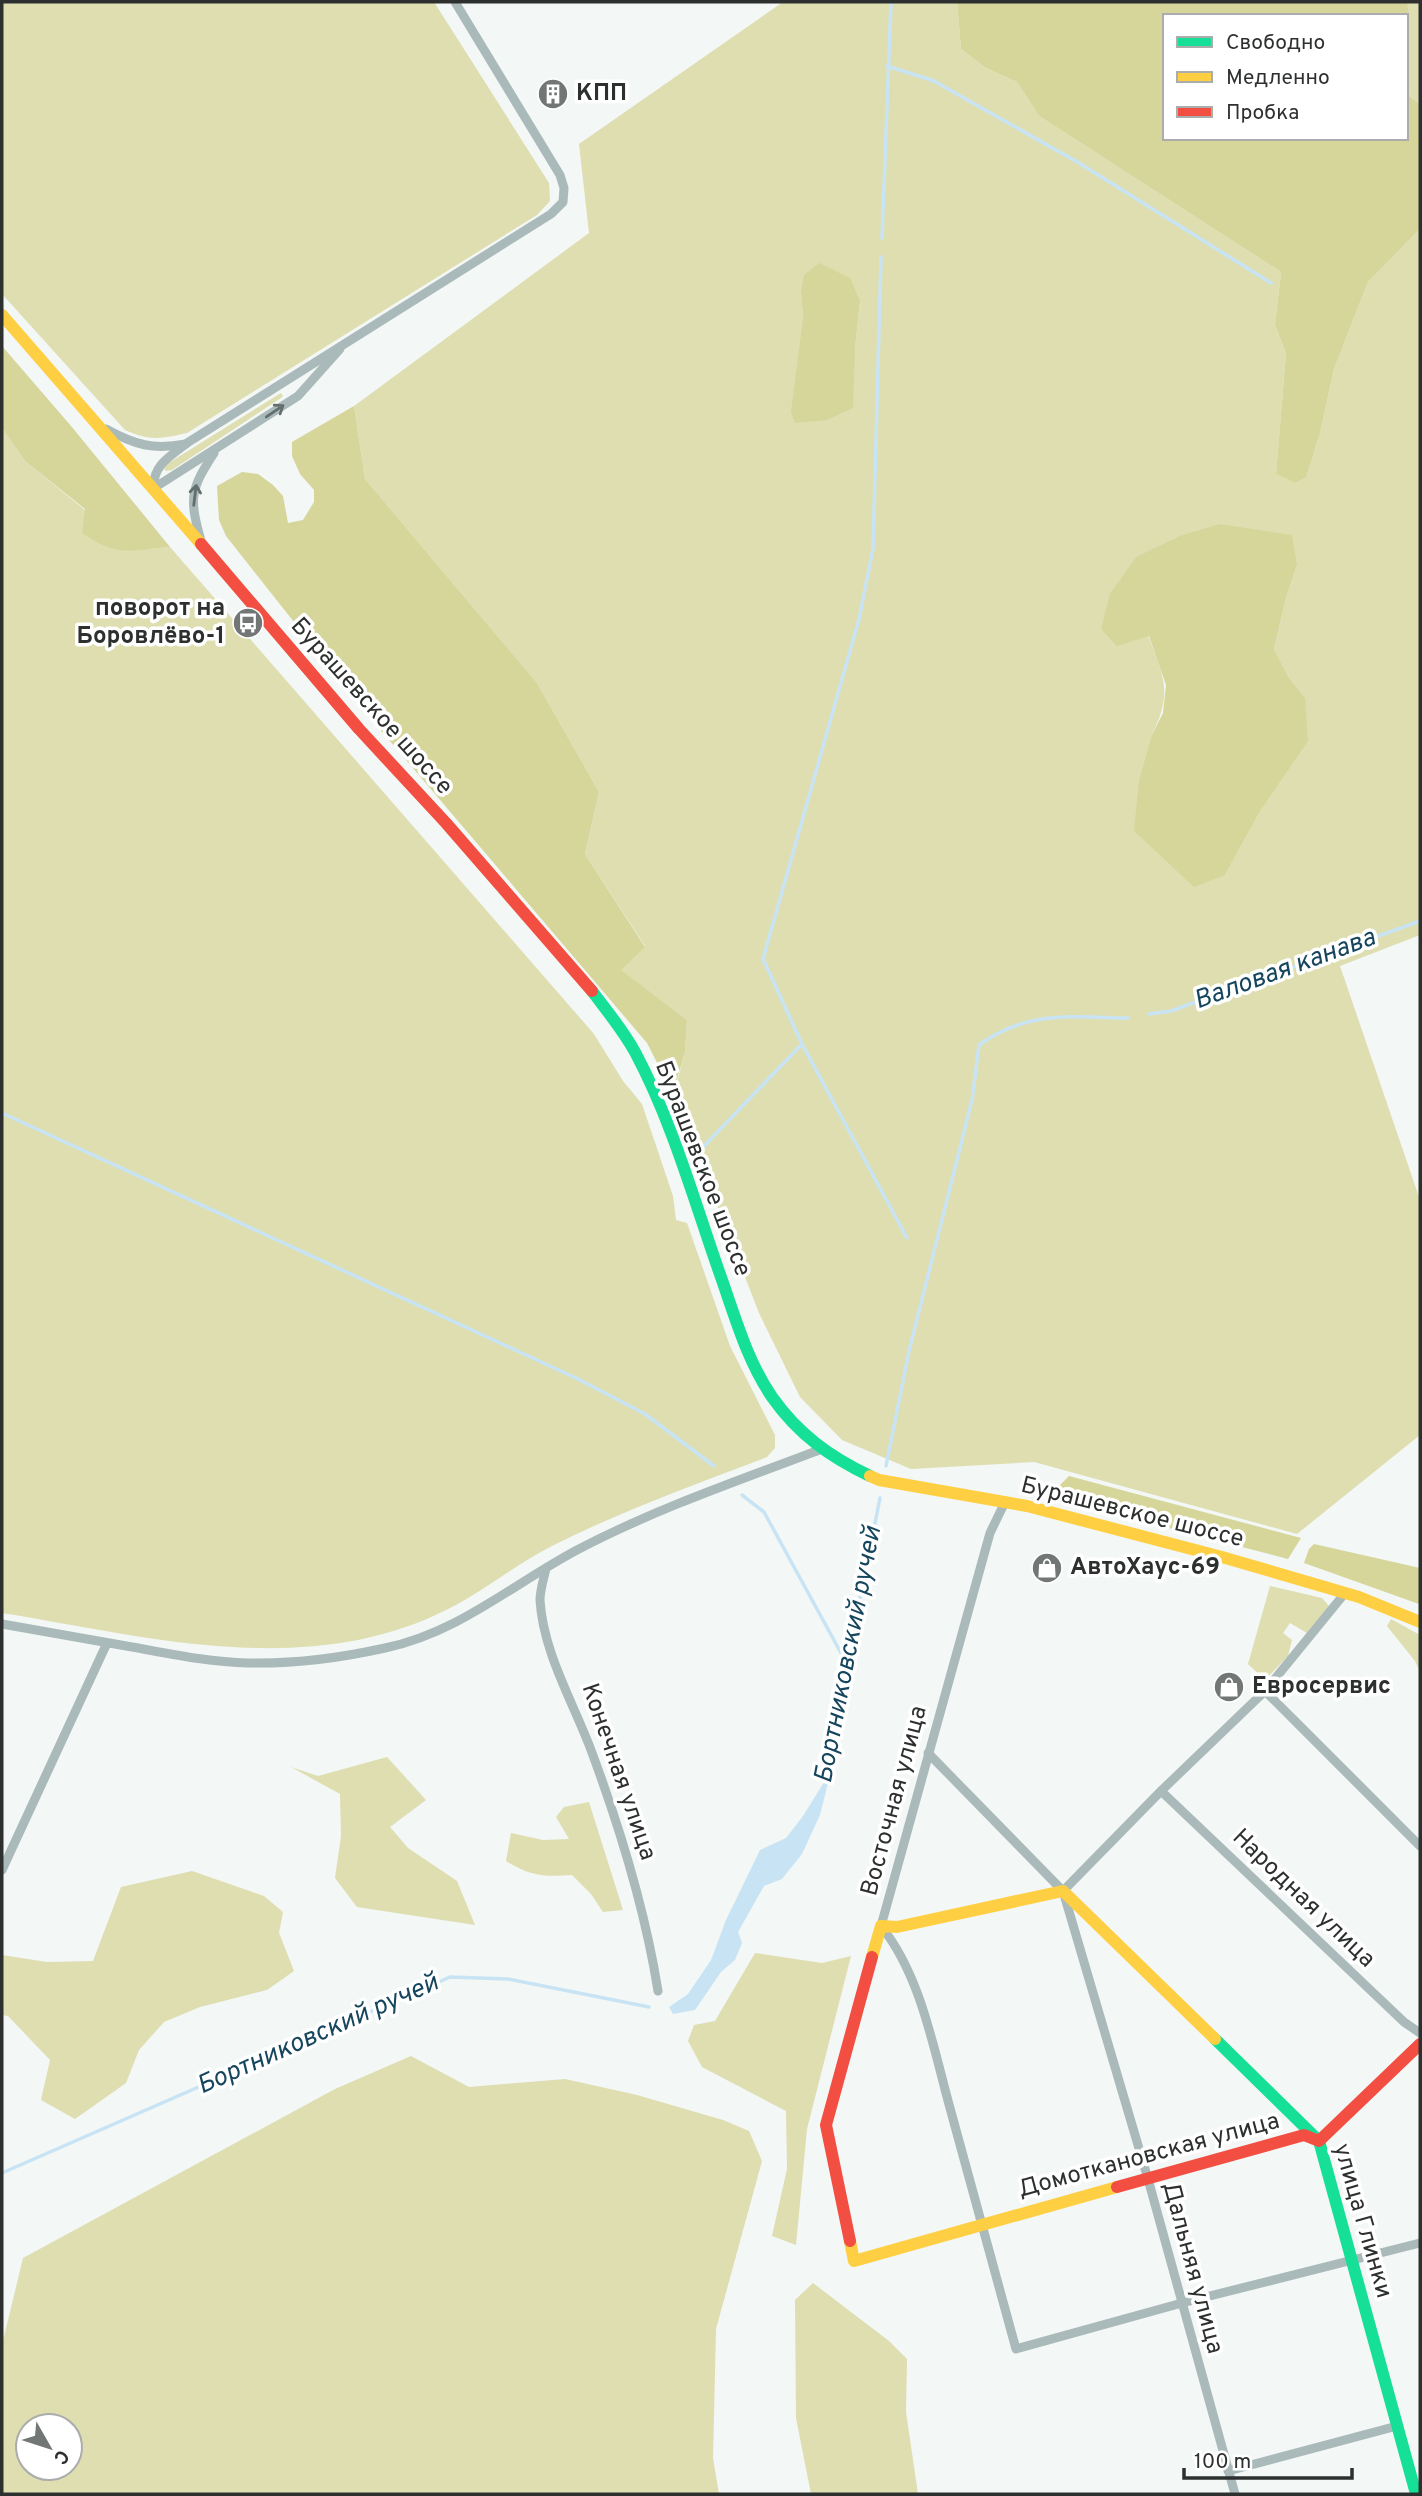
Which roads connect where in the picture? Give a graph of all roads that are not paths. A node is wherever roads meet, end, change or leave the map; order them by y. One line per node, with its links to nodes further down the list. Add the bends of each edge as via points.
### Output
1 (456, 2): 3 (street, via 560,175 563,202)
2 (2, 315): 4 (main road, Бурашевское шоссе)
3 (340, 349): 5 (street); 6 (street, one-way to 3, via 298,396)
4 (102, 427): 5 (street, via 129,442 169,447); 7 (main road, Бурашевское шоссе)
5 (187, 443): 7 (street, via 163,462 153,478)
6 (217, 449): 7 (street); 8 (street, one-way to 6, via 193,495 198,477)
7 (154, 488): 8 (main road, Бурашевское шоссе)
8 (203, 546): 9 (main road, Бурашевское шоссе, via 617,1023 664,1115 754,1366 783,1412)
9 (822, 1449): 10 (main road, Бурашевское шоссе, via 879,1480); 11 (street, via 685,1501)
10 (1005, 1502): 12 (main road, Бурашевское шоссе); 17 (street, Восточная улица, via 990,1533)
11 (546, 1569): 15 (street, via 435,1632 343,1656 248,1663); 23 (street, Конечная улица, via 540,1597 551,1648 630,1866)
12 (1345, 1593): 13 (main road, Бурашевское шоссе); 16 (street)
13 (1420, 1622)
14 (2, 1625): 15 (street)
15 (107, 1643): 20 (street)
16 (1265, 1691): 18 (street); 19 (street)
17 (928, 1753): 21 (street, улица Глинки); 22 (street, Восточная улица)
18 (1161, 1791): 21 (street); 24 (street, Народная улица)
19 (1420, 1846)
20 (2, 1870)
21 (1063, 1891): 22 (main road, via 897,1927); 26 (main road, улица Глинки); 27 (street, Дальняя улица)
22 (881, 1926): 28 (street, Восточная улица, via 912,1979); 28 (main road, Домоткановская улица, via 826,2125 854,2261)
23 (658, 1991)
24 (1420, 2033)
25 (1420, 2044): 26 (main road)
26 (1320, 2141): 27 (main road, Домоткановская улица, via 1304,2135); 30 (main road, улица Глинки)
27 (1148, 2179): 28 (main road, Домоткановская улица); 31 (street, Дальняя улица)
28 (982, 2224): 31 (street, Восточная улица, via 1016,2349)
29 (1420, 2243): 30 (street)
30 (1352, 2260): 31 (street); 32 (main road, улица Глинки)
31 (1182, 2303): 34 (street, Дальняя улица)
32 (1397, 2426): 33 (main road, улица Глинки); 34 (street)
33 (1415, 2468): 36 (main road, улица Глинки)
34 (1228, 2471): 35 (street, Дальняя улица)
35 (1235, 2494)
36 (1416, 2494)

